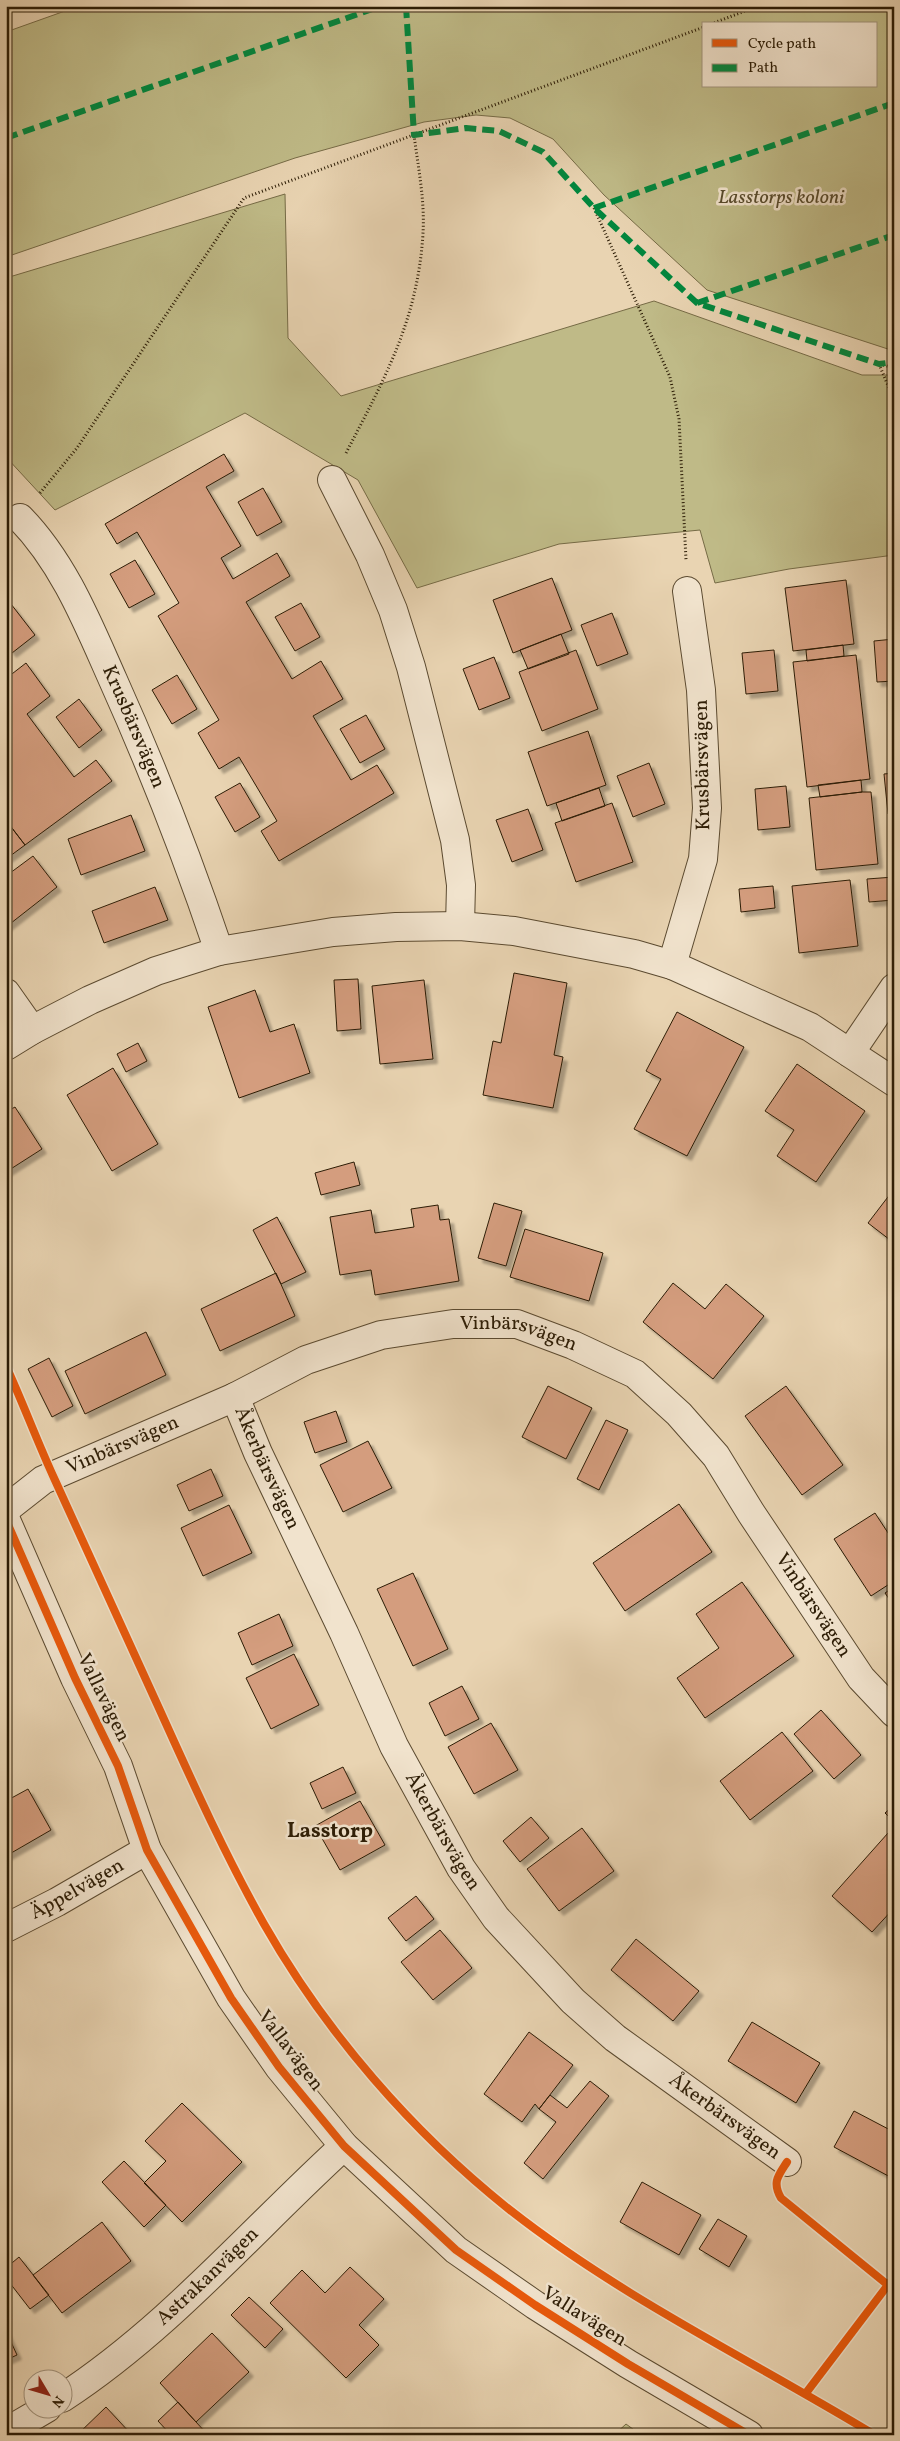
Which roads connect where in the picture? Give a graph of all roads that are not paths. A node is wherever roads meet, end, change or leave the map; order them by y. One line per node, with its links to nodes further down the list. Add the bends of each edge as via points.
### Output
1 (332, 480): 4 (street, via 394,610 412,667 455,840 461,885)
2 (20, 518): 5 (street, Krusbärsvägen, via 36,534 58,567 88,625 170,813)
3 (687, 591): 6 (street, Krusbärsvägen, via 701,690 707,808 703,859)
4 (460, 926): 5 (street, via 333,932); 6 (street, via 514,931 634,954)
5 (219, 951): 9 (street, via 156,971)
6 (672, 965): 11 (street, via 810,1027)
7 (894, 988): 11 (street)
8 (6, 993): 9 (street)
9 (32, 1030): 10 (street)
10 (6, 1046)
11 (850, 1053): 12 (street)
12 (894, 1082)
13 (235, 1397): 14 (street, Vinbärsvägen, via 43,1480); 16 (street, Vinbärsvägen, via 306,1360 381,1336 453,1324 517,1324 574,1345 635,1374 679,1414 716,1456 861,1678); 20 (street, Åkerbärsvägen, via 394,1746 461,1868 496,1918 573,2000 616,2038)
14 (6, 1510)
15 (6, 1520): 17 (street, Vallavägen, via 75,1678 118,1766)
16 (894, 1712)
17 (147, 1850): 18 (street, Äppelvägen); 19 (street, Vallavägen, via 231,1998 279,2067)
18 (6, 1928)
19 (344, 2146): 21 (street, Astrakanvägen, via 144,2336); 24 (street, Vallavägen, via 464,2255 628,2364)
20 (787, 2162)
21 (72, 2391)
22 (30, 2418): 23 (street)
23 (6, 2432)
24 (749, 2435)

